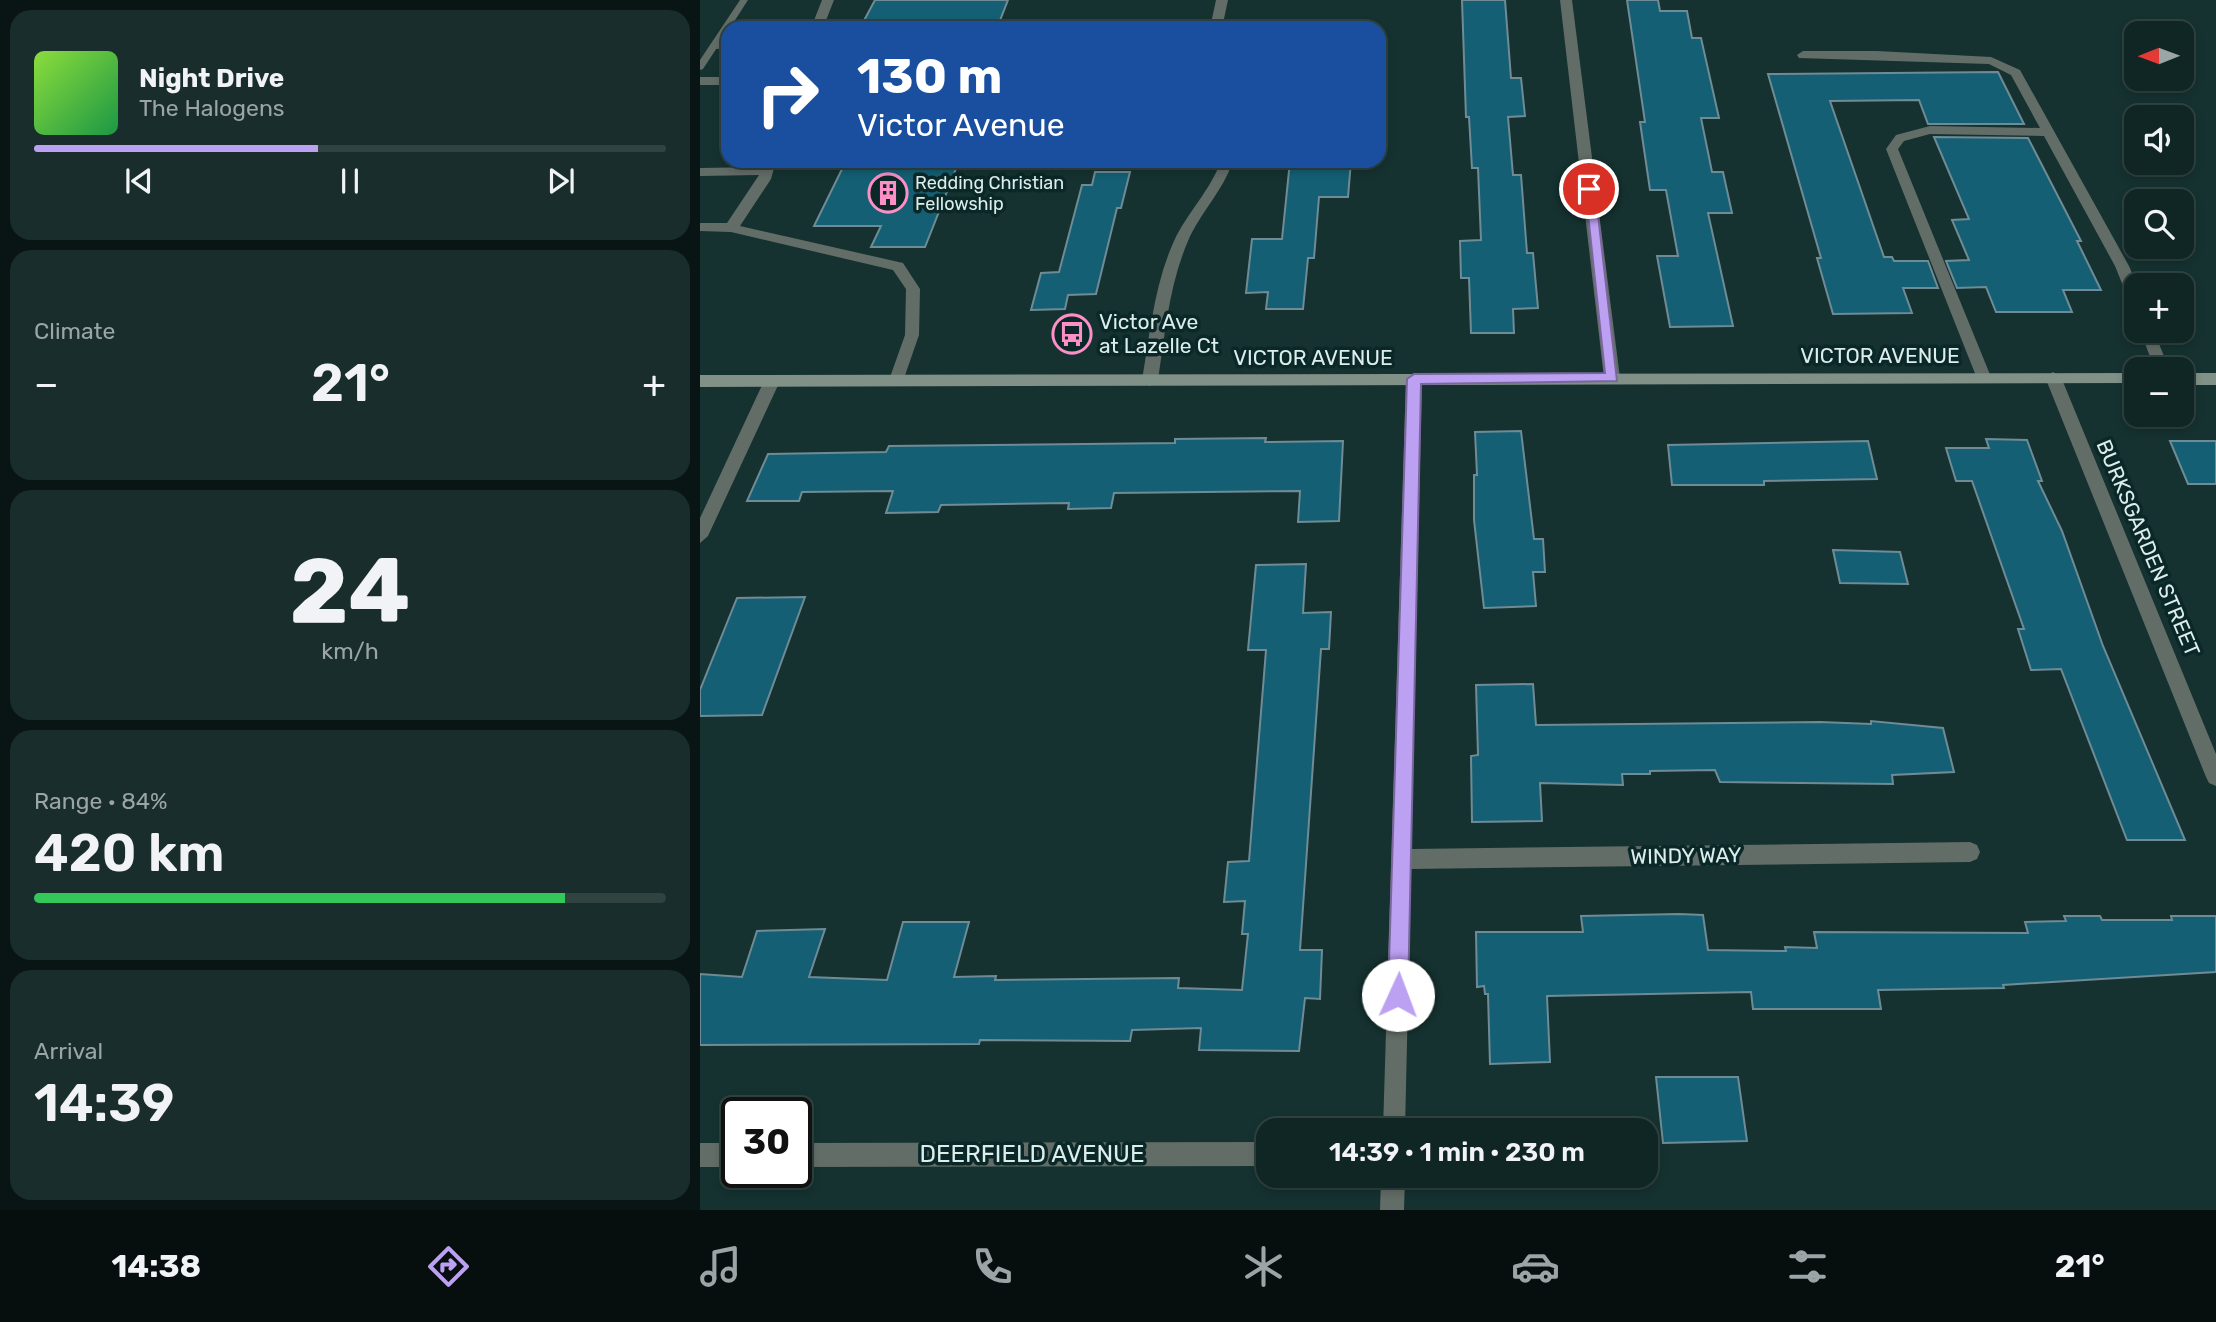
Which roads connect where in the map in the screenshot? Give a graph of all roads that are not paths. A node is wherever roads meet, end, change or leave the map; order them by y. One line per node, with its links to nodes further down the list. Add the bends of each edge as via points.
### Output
1 (744, 0): 5 (lane)
2 (828, 0): 6 (street)
3 (1222, 0): 7 (street)
4 (1566, 0): 21 (street)
5 (729, 21)
6 (820, 21)
7 (1218, 21)
8 (721, 46): 10 (lane)
9 (1802, 55): 13 (street, via 1992,61 2016,73)
10 (700, 67)
11 (700, 81): 12 (street)
12 (721, 81)
13 (2050, 132): 20 (street); 22 (street, via 1930,130 1900,138 1892,149)
14 (745, 168): 17 (street)
15 (767, 168): 19 (street)
16 (1224, 168): 30 (street, via 1173,262)
17 (700, 172)
18 (700, 227): 19 (street)
19 (731, 228): 29 (street, via 898,266 913,289 912,335)
20 (2125, 273)
21 (1612, 377): 22 (main road, VICTOR AVENUE); 25 (main road, VICTOR AVENUE)
22 (1983, 377): 23 (main road, VICTOR AVENUE)
23 (2053, 377): 24 (main road, VICTOR AVENUE); 33 (street, BURKSGARDEN STREET)
24 (2124, 378)
25 (1414, 379): 30 (main road, VICTOR AVENUE); 35 (street)
26 (2194, 379): 27 (main road)
27 (2216, 379)
28 (772, 380): 29 (main road, VICTOR AVENUE); 31 (main road, VICTOR AVENUE); 32 (street)
29 (897, 380): 30 (main road, VICTOR AVENUE)
30 (1150, 380)
31 (700, 381)
32 (700, 536)
33 (2216, 777)
34 (1970, 852): 35 (street, WINDY WAY)
35 (1402, 859): 36 (street)
36 (1394, 1118)
37 (1256, 1154): 40 (street, DEERFIELD AVENUE)
38 (700, 1155): 39 (street)
39 (721, 1155)
40 (812, 1155)
41 (1393, 1188): 42 (street)
42 (1392, 1210)

